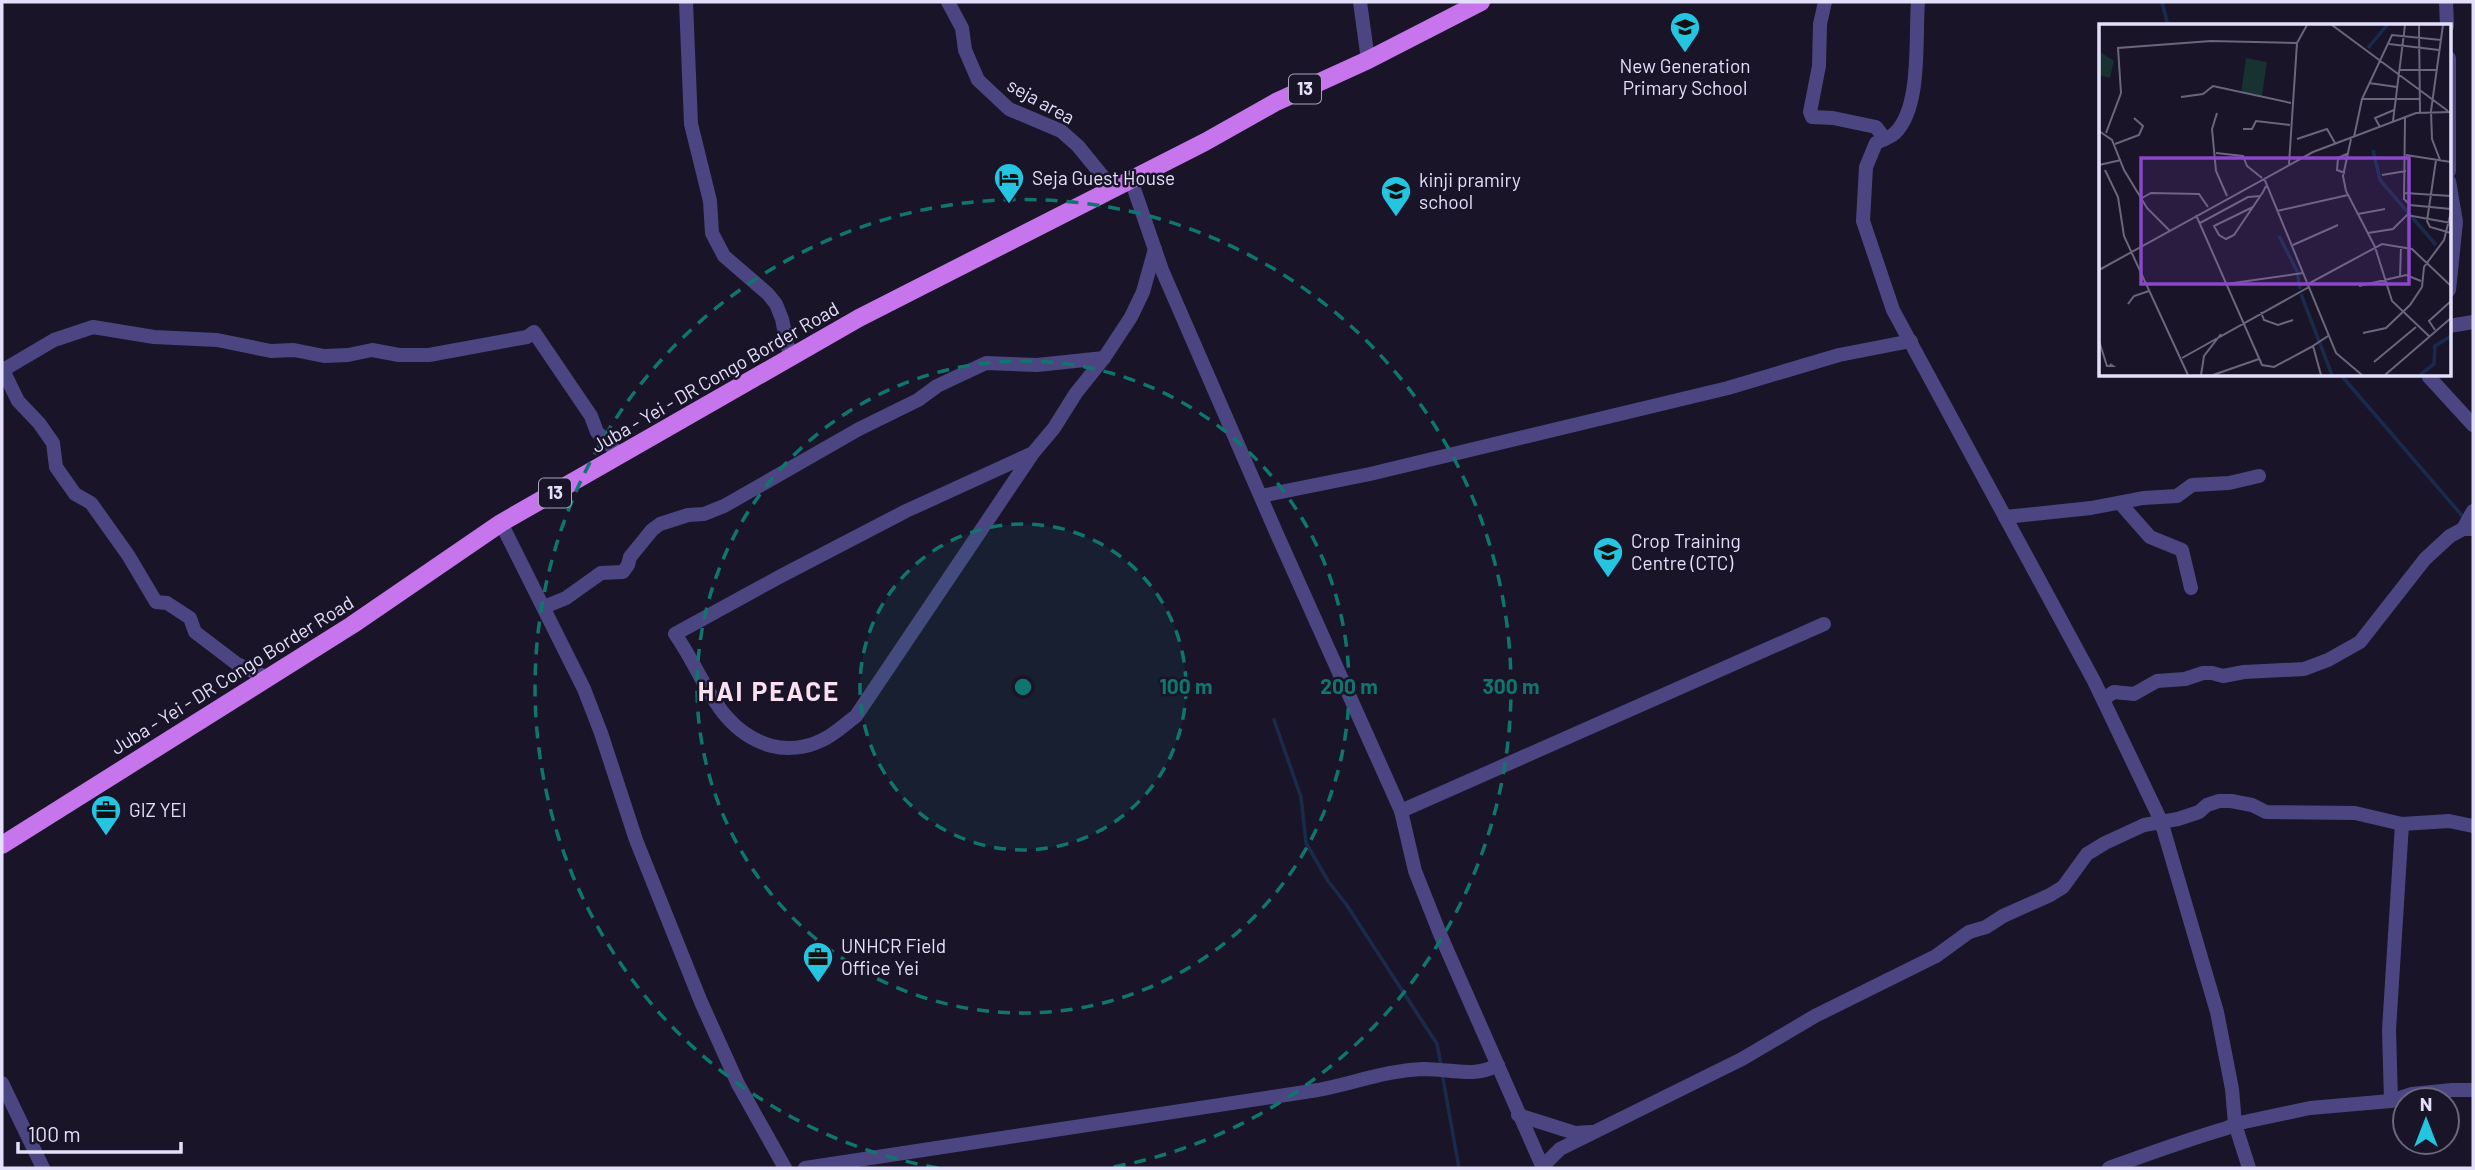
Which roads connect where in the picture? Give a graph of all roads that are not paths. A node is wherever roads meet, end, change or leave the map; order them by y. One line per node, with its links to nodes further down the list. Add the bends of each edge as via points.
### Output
1 (686, 2): 19 (street, via 691,124 710,201 712,233 724,256 776,304 788,348)
2 (948, 2): 13 (street, seja area, via 962,28 965,50 978,80 1009,109 1061,131)
3 (1360, 2): 9 (street)
4 (1481, 2): 9 (main road, Juba - Yei - DR Congo Border Road / 13)
5 (1825, 2): 10 (street, via 1812,117 1876,127)
6 (1918, 2): 10 (street, via 1912,97 1895,134)
7 (2446, 2): 8 (street)
8 (2447, 24)
9 (1368, 60): 11 (main road, Juba - Yei - DR Congo Border Road / 13, via 1276,102)
10 (1885, 139): 18 (street, via 1876,143 1866,167 1863,221 1893,310)
11 (1131, 180): 13 (main road, Juba - Yei - DR Congo Border Road / 13); 14 (street)
12 (2450, 187): 15 (street, via 2456,222)
13 (1113, 189): 19 (main road, Juba - Yei - DR Congo Border Road / 13)
14 (1155, 249): 20 (street, via 1143,292); 27 (street)
15 (2450, 279)
16 (2473, 322): 17 (street)
17 (2450, 326)
18 (1911, 341): 27 (street, via 1839,355 1728,388 1370,474); 30 (street)
19 (795, 355): 25 (main road, Juba - Yei - DR Congo Border Road / 13)
20 (1104, 358): 24 (street); 34 (street, via 1037,365 986,363 724,506 660,524 630,557 623,572 601,573 566,598)
21 (2, 369): 25 (street, via 54,340 93,327 324,356 372,350 436,354 534,332 597,432); 36 (street, via 18,401 53,443 56,467 75,494 91,503 156,602 190,618 195,632 237,664)
22 (2429, 376): 23 (street)
23 (2473, 425)
24 (1033, 453): 24 (street, via 856,716 820,741 785,749 760,743 724,716 675,634 906,511)
25 (620, 455): 31 (main road, Juba - Yei - DR Congo Border Road / 13)
26 (2259, 476): 28 (street, via 2192,485 2177,496)
27 (1261, 496): 38 (street)
28 (2120, 502): 30 (street); 33 (street, via 2150,537 2182,550)
29 (2473, 511): 32 (street)
30 (2005, 517): 37 (street)
31 (501, 523): 34 (street); 36 (main road, Juba - Yei - DR Congo Border Road / 13)
32 (2468, 529): 37 (street, via 2451,536 2425,559 2360,642 2328,660 2304,669 2222,676 2203,673 2157,681 2134,694 2115,692)
33 (2191, 588)
34 (544, 607): 50 (street, via 593,711 636,840 701,1002 738,1084)
35 (1824, 624): 38 (street)
36 (268, 678): 42 (main road, Juba - Yei - DR Congo Border Road / 13)
37 (2103, 699): 39 (street)
38 (1401, 811): 43 (street, via 1415,871)
39 (2161, 821): 40 (street, via 2199,812 2207,804 2231,801 2266,812 2355,813); 47 (street, via 2217,1013); 48 (street, via 2087,854 2063,887 2050,895 1969,932 1931,959)
40 (2402, 824): 41 (street, via 2449,821); 45 (street, via 2389,1030)
41 (2473, 826)
42 (2, 845)
43 (1498, 1065): 46 (street); 51 (street, via 1486,1072 1426,1069 1384,1075 1318,1090)
44 (2, 1083): 49 (street)
45 (2391, 1101): 47 (street, via 2310,1108)
46 (1518, 1115): 48 (street, via 1574,1133); 52 (street)
47 (2235, 1124): 53 (street); 54 (street)
48 (1594, 1132): 52 (street, via 1560,1149)
49 (43, 1168)
50 (785, 1168)
51 (806, 1168)
52 (1543, 1168)
53 (2109, 1168)
54 (2249, 1168)

